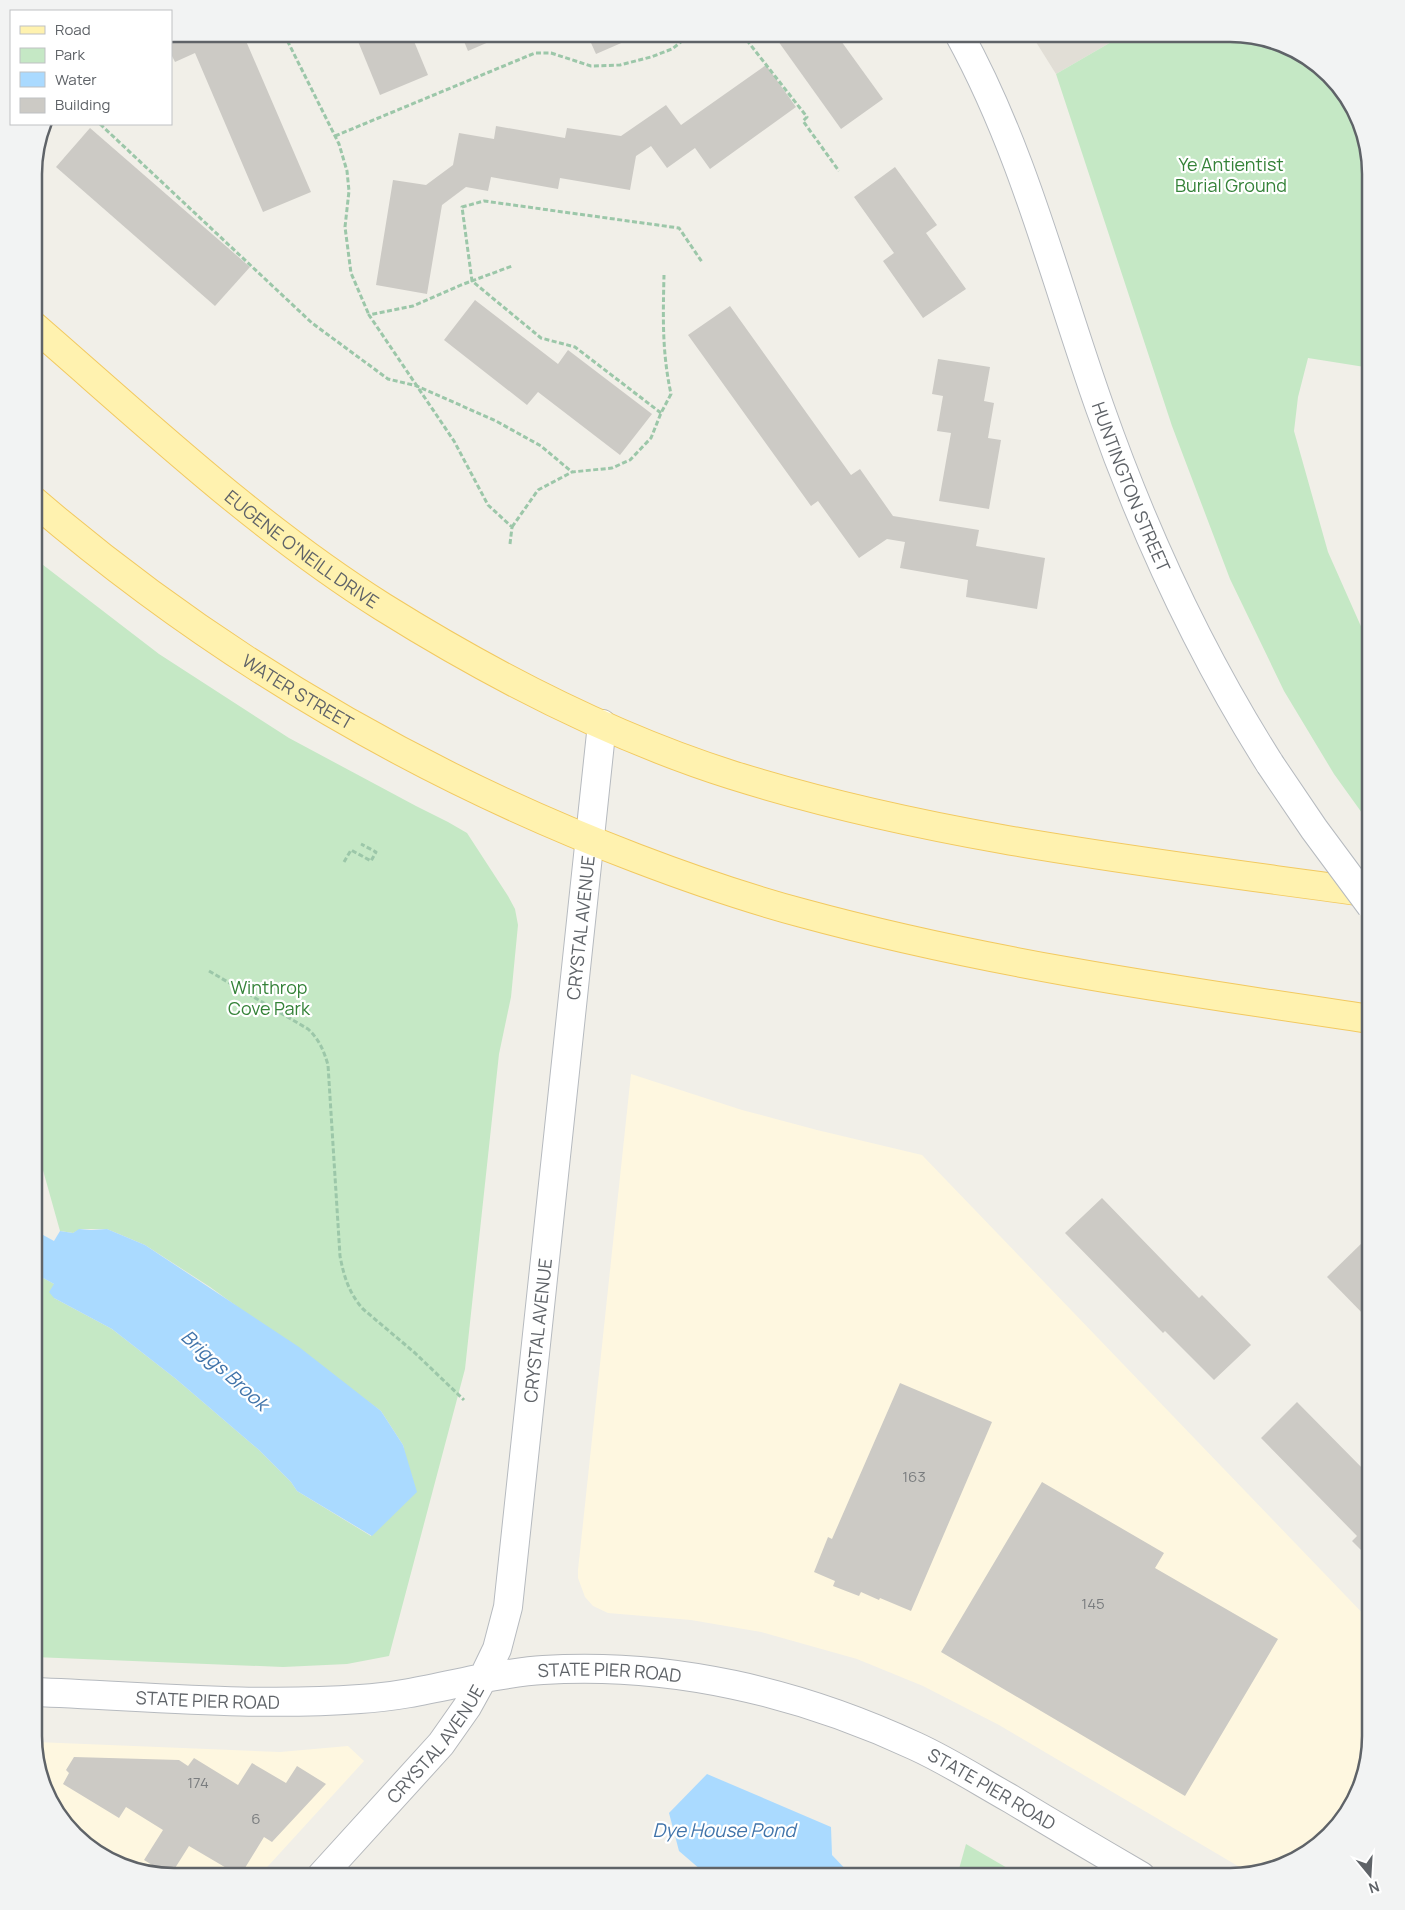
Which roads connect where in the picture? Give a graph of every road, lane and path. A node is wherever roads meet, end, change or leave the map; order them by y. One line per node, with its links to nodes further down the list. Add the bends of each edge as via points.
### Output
1 (288, 43): 6 (path)
2 (679, 43): 6 (path, via 651,57 620,65 591,66 551,53 536,54)
3 (749, 43): 7 (path, via 807,117 803,121)
4 (964, 43): 25 (main road, HUNTINGTON STREET, bridge, via 1013,150 1099,407 1158,555 1214,669 1270,764)
5 (101, 125): 14 (path, via 312,323 388,379)
6 (335, 136): 12 (path, via 347,171 349,191 345,227 351,273)
7 (839, 171)
8 (702, 262): 11 (path, via 679,228 484,201 462,207)
9 (512, 266): 11 (path)
10 (664, 275): 15 (path, via 665,364 671,394)
11 (472, 281): 12 (path, via 413,306); 15 (path, via 541,338 576,347)
12 (369, 315): 14 (path)
13 (43, 334): 20 (main road, EUGENE O'NEILL DRIVE, via 223,491 300,551 380,606 464,656)
14 (417, 386): 16 (path, via 496,420 541,446); 18 (path, via 454,440 488,505)
15 (661, 413): 16 (path, via 651,438 630,460 612,468)
16 (572, 472): 18 (path, via 538,490)
17 (43, 508): 21 (main road, WATER STREET, via 150,594 235,653 324,708 415,760 516,809)
18 (512, 526): 19 (path)
19 (510, 544)
20 (602, 724): 21 (main road, CRYSTAL AVENUE); 24 (main road, EUGENE O'NEILL DRIVE, via 728,774 819,801 1028,842)
21 (590, 840): 27 (main road, WATER STREET, via 699,882 802,913 927,944 1006,961); 29 (main road, CRYSTAL AVENUE, via 508,1607 497,1649)
22 (361, 844): 23 (path, via 376,852 371,861 351,850)
23 (344, 862)
24 (1362, 892)
25 (1362, 894)
26 (209, 971): 28 (path, via 315,1036 328,1065 340,1256 346,1283 363,1309)
27 (1362, 1018)
28 (464, 1400)
29 (483, 1678): 30 (main road, STATE PIER ROAD, via 372,1698 274,1703); 31 (main road, CRYSTAL AVENUE, via 442,1744); 32 (main road, STATE PIER ROAD, via 542,1670 609,1669 734,1684 820,1708 873,1727 960,1769)
30 (43, 1692)
31 (328, 1868)
32 (1127, 1868)

